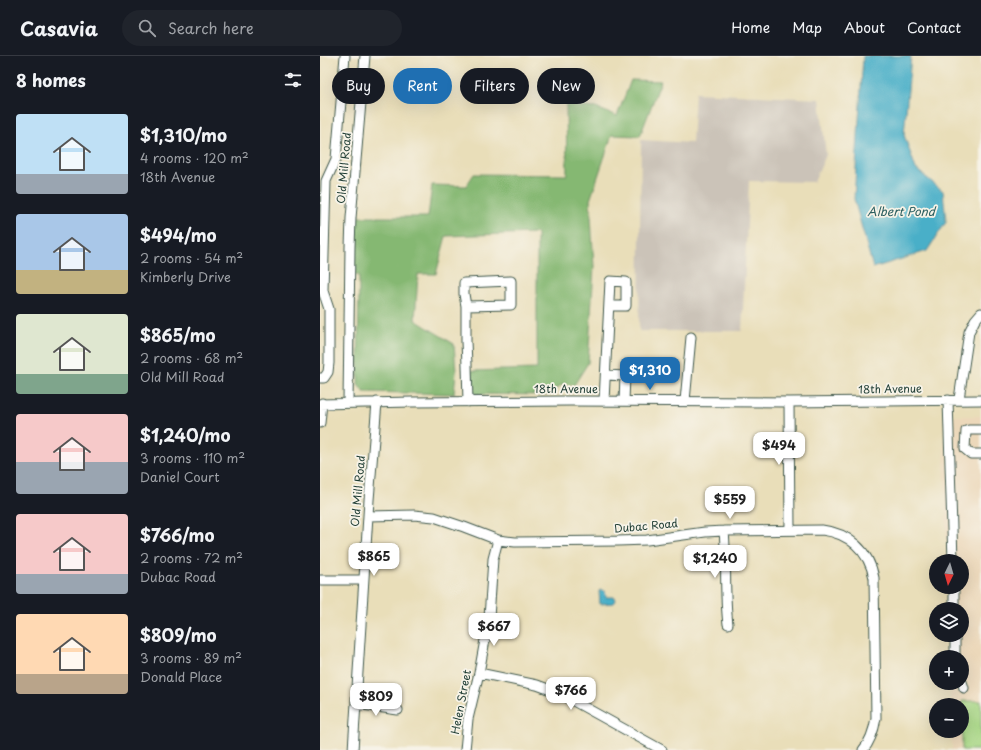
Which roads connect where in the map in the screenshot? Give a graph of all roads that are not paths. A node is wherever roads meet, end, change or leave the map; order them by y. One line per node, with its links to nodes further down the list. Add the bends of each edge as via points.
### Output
1 (345, 56): 8 (street, via 336,160 326,181 323,290 329,309 328,372 324,378)
2 (365, 56): 15 (street, Old Mill Road, via 351,226)
3 (466, 306): 3 (street, via 511,305 511,281 464,283); 17 (street)
4 (609, 306): 7 (street)
5 (981, 313): 10 (street, via 969,332)
6 (691, 337): 14 (street)
7 (606, 375): 12 (street); 13 (street, via 624,376)
8 (320, 378)
9 (948, 400): 10 (street, 18th Avenue); 18 (street, 18th Avenue); 27 (street)
10 (958, 400): 11 (street, 18th Avenue)
11 (981, 400)
12 (604, 401): 13 (street, 18th Avenue); 17 (street, 18th Avenue)
13 (624, 401): 14 (street, 18th Avenue)
14 (685, 401): 18 (street, 18th Avenue)
15 (348, 402): 16 (street, 18th Avenue); 19 (street, 18th Avenue)
16 (377, 402): 17 (street, 18th Avenue); 23 (street, Old Mill Road)
17 (468, 402)
18 (789, 402): 24 (street)
19 (321, 404): 20 (street)
20 (320, 423)
21 (981, 430): 22 (street, via 966,431 965,449 970,454)
22 (981, 454)
23 (368, 516): 26 (street, Dubac Road, via 434,517); 29 (street, Old Mill Road)
24 (790, 530): 25 (street, Dubac Road); 37 (street, Dubac Road, via 822,530 843,536 857,545 870,563 874,590 876,718 871,737)
25 (724, 531): 26 (street, Dubac Road, via 647,540); 30 (street)
26 (498, 540): 31 (street, Helen Street, via 489,618)
27 (953, 554)
28 (320, 580): 29 (street)
29 (364, 580): 32 (street, Old Mill Road)
30 (728, 624)
31 (479, 673): 35 (street, Helen Street, via 468,719); 36 (street, via 559,693)
32 (356, 704): 33 (street); 34 (street, Old Mill Road)
33 (398, 710)
34 (353, 750)
35 (465, 750)
36 (662, 750)
37 (863, 750)

